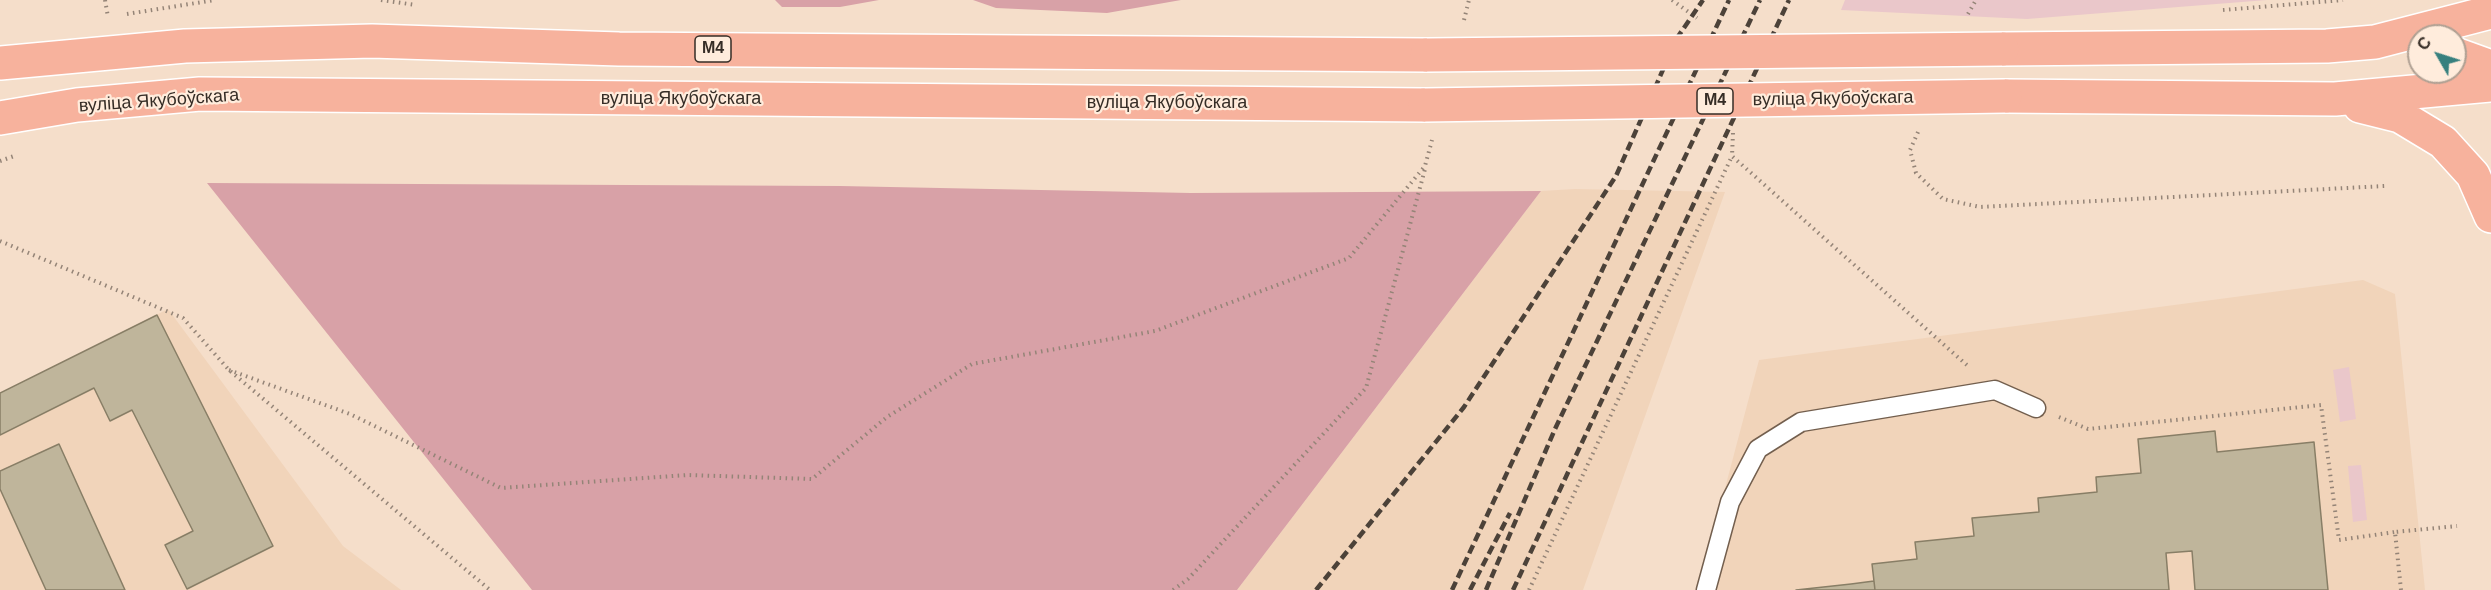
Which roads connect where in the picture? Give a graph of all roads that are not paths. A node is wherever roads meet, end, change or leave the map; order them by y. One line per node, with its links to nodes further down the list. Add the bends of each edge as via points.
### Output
1 (2491, 12): 2 (main road, М4)
2 (2375, 42): 3 (main road); 5 (main road, М4, bridge, via 2327,46 1427,55 619,49 372,41 185,46)
3 (2407, 46)
4 (2467, 58): 6 (main road)
5 (0, 63)
6 (2491, 67)
7 (2491, 85): 8 (main road, М4)
8 (2335, 99): 9 (main road, вуліца Якубоўскага / М4, bridge, via 2005,96 1430,119 200,94 77,105); 10 (main road, via 2400,116 2443,142 2473,175)
9 (0, 117)
10 (2491, 216)
11 (2036, 408): 12 (lane, via 1995,390 1802,422 1758,449 1730,502)
12 (1706, 590)

